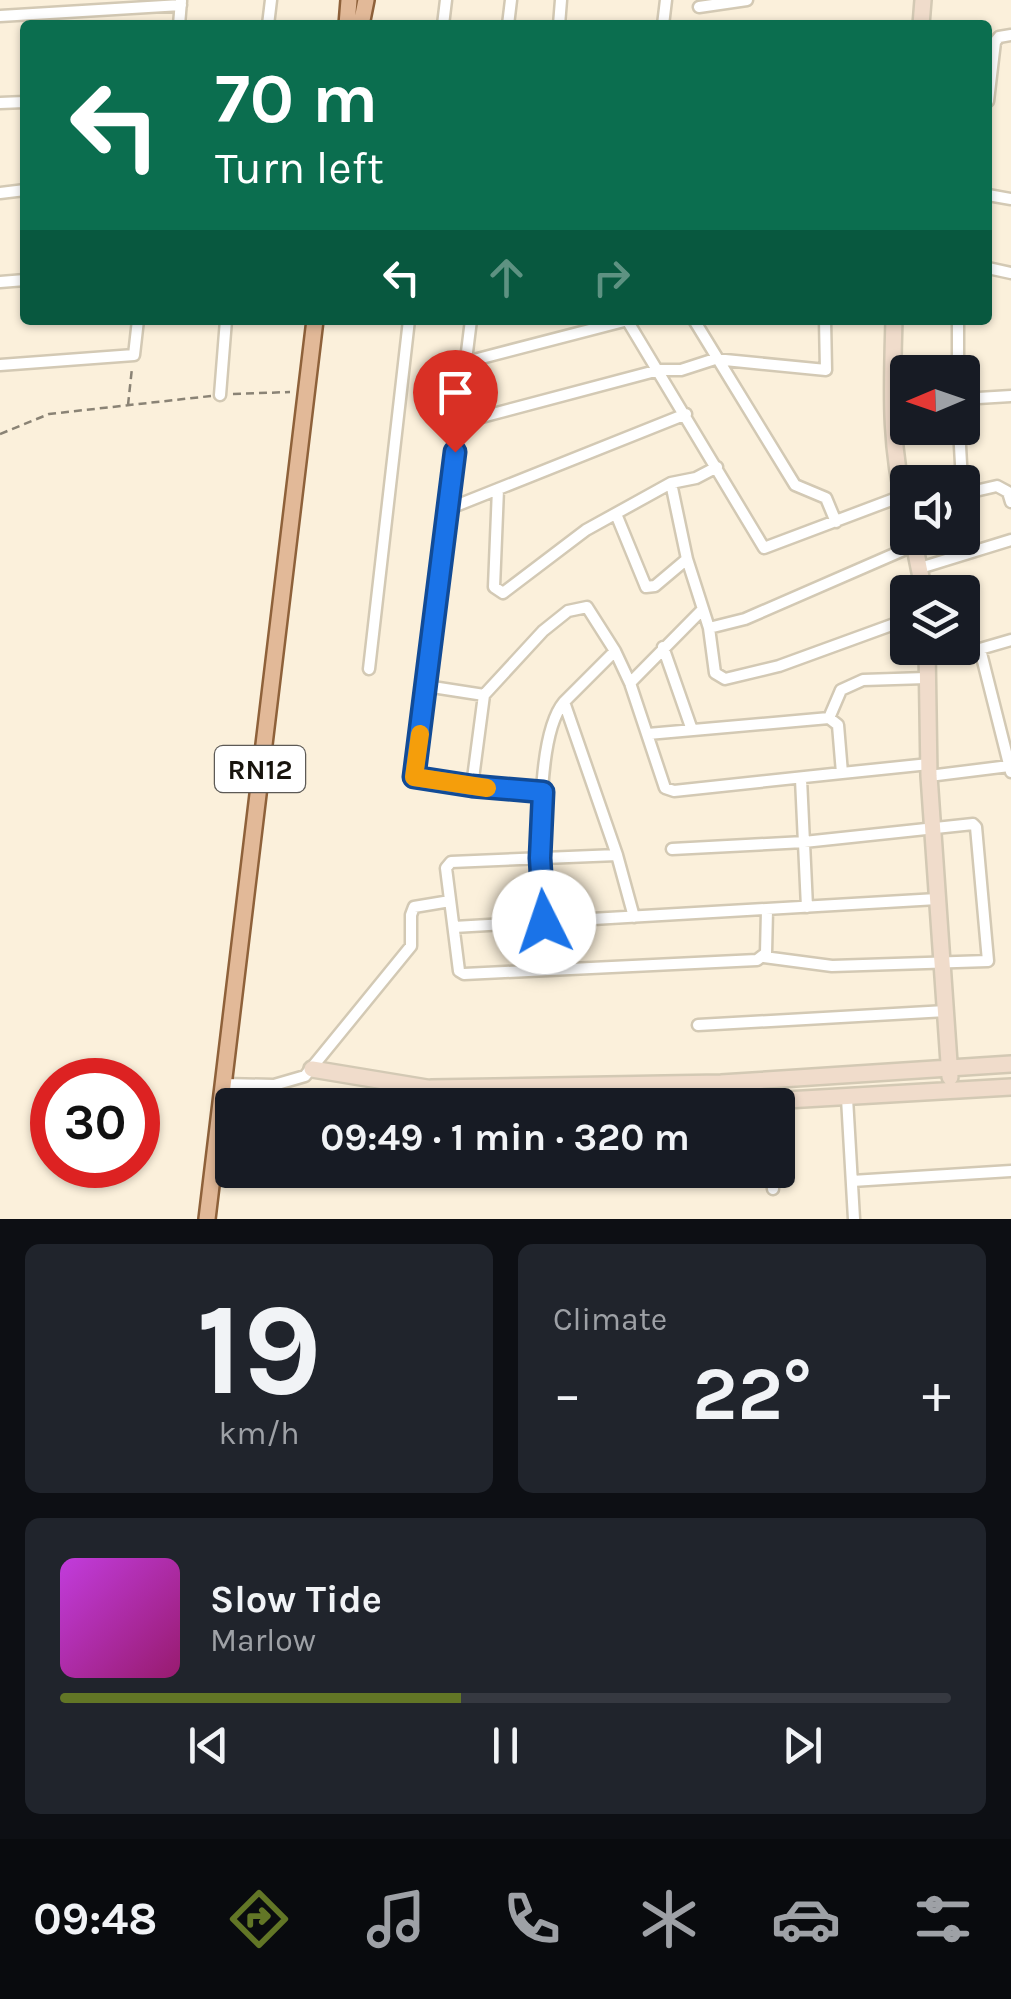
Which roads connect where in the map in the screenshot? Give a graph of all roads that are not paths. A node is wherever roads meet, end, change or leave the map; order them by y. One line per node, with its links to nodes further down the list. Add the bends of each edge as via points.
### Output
1 (747, 0): 3 (street)
2 (181, 2): 4 (street)
3 (700, 7)
4 (0, 16)
5 (1011, 35): 6 (street, via 997,40)
6 (992, 60)
7 (137, 325): 21 (street, via 134,355)
8 (226, 325): 23 (street)
9 (314, 325): 85 (main road, RN12)
10 (408, 325): 51 (street)
11 (470, 325): 20 (street)
12 (609, 325): 20 (street)
13 (631, 325): 22 (street)
14 (697, 325): 19 (street)
15 (825, 325): 19 (street, via 826,370)
16 (894, 325): 28 (street, via 891,428)
17 (958, 325): 18 (street)
18 (958, 355)
19 (715, 359): 22 (street); 37 (street, via 796,485 826,498)
20 (466, 362): 27 (street)
21 (0, 366)
22 (659, 370): 26 (street); 27 (street)
23 (220, 395)
24 (1011, 396): 25 (street)
25 (980, 398)
26 (686, 414): 29 (street); 31 (street)
27 (459, 423): 35 (street)
28 (897, 465)
29 (717, 467): 30 (street); 37 (street, via 764,548)
30 (671, 483): 36 (street); 41 (street)
31 (498, 489): 35 (street); 36 (street, via 494,587 503,593)
32 (980, 490): 34 (street, via 996,486)
33 (890, 501): 37 (street)
34 (1011, 502)
35 (448, 509): 54 (street)
36 (616, 514): 41 (street, via 646,587)
37 (836, 522)
38 (1011, 540): 42 (street)
39 (890, 552): 46 (street, via 757,614)
40 (917, 555): 42 (street)
41 (688, 559): 44 (street)
42 (920, 568): 43 (street)
43 (921, 575)
44 (702, 609): 46 (street); 48 (street)
45 (890, 626): 46 (street, via 725,680 715,672)
46 (710, 628)
47 (1011, 640): 60 (street, via 980,649)
48 (664, 647): 53 (street); 58 (street)
49 (615, 651): 53 (street); 55 (street, via 591,608 576,608 543,631); 56 (street)
50 (926, 665): 52 (street)
51 (369, 669)
52 (926, 678): 57 (street, via 863,680 842,690); 61 (street)
53 (630, 682): 59 (street)
54 (426, 686): 55 (street); 64 (street, via 414,777)
55 (484, 695): 64 (street)
56 (564, 702): 65 (street, via 549,728); 69 (street)
57 (830, 718): 58 (street); 62 (street, via 838,725)
58 (692, 730): 59 (street)
59 (648, 734): 63 (street, via 660,782 669,790)
60 (1010, 769): 61 (street)
61 (929, 770): 62 (street); 66 (street)
62 (842, 773): 63 (street)
63 (801, 779): 67 (street)
64 (472, 786): 65 (street)
65 (543, 792): 70 (street)
66 (932, 828): 67 (street); 71 (street); 79 (street, via 973,824 978,830 990,957 984,963)
67 (804, 842): 68 (street); 73 (street)
68 (672, 849)
69 (617, 856): 70 (street); 75 (street)
70 (540, 858): 72 (street, via 451,862); 76 (street)
71 (937, 898): 73 (street); 79 (street)
72 (450, 900): 77 (street); 83 (street, via 414,907 411,946)
73 (807, 907): 74 (street)
74 (767, 910): 75 (street); 78 (street)
75 (634, 916): 76 (street)
76 (544, 922): 77 (street)
77 (454, 928): 78 (street, via 464,974)
78 (764, 957): 79 (street, via 832,966)
79 (942, 960): 80 (street)
80 (946, 1011): 81 (street); 84 (street)
81 (698, 1025)
82 (1011, 1064): 84 (street)
83 (312, 1069): 85 (street, via 274,1086); 87 (street)
84 (950, 1069): 87 (street, via 721,1083); 88 (street)
85 (223, 1084): 93 (main road, RN12)
86 (1011, 1087): 88 (street)
87 (426, 1088)
88 (951, 1091): 89 (street)
89 (847, 1098): 90 (street); 92 (street)
90 (795, 1101)
91 (1011, 1171): 92 (street)
92 (852, 1182): 94 (street)
93 (207, 1219)
94 (854, 1219)

